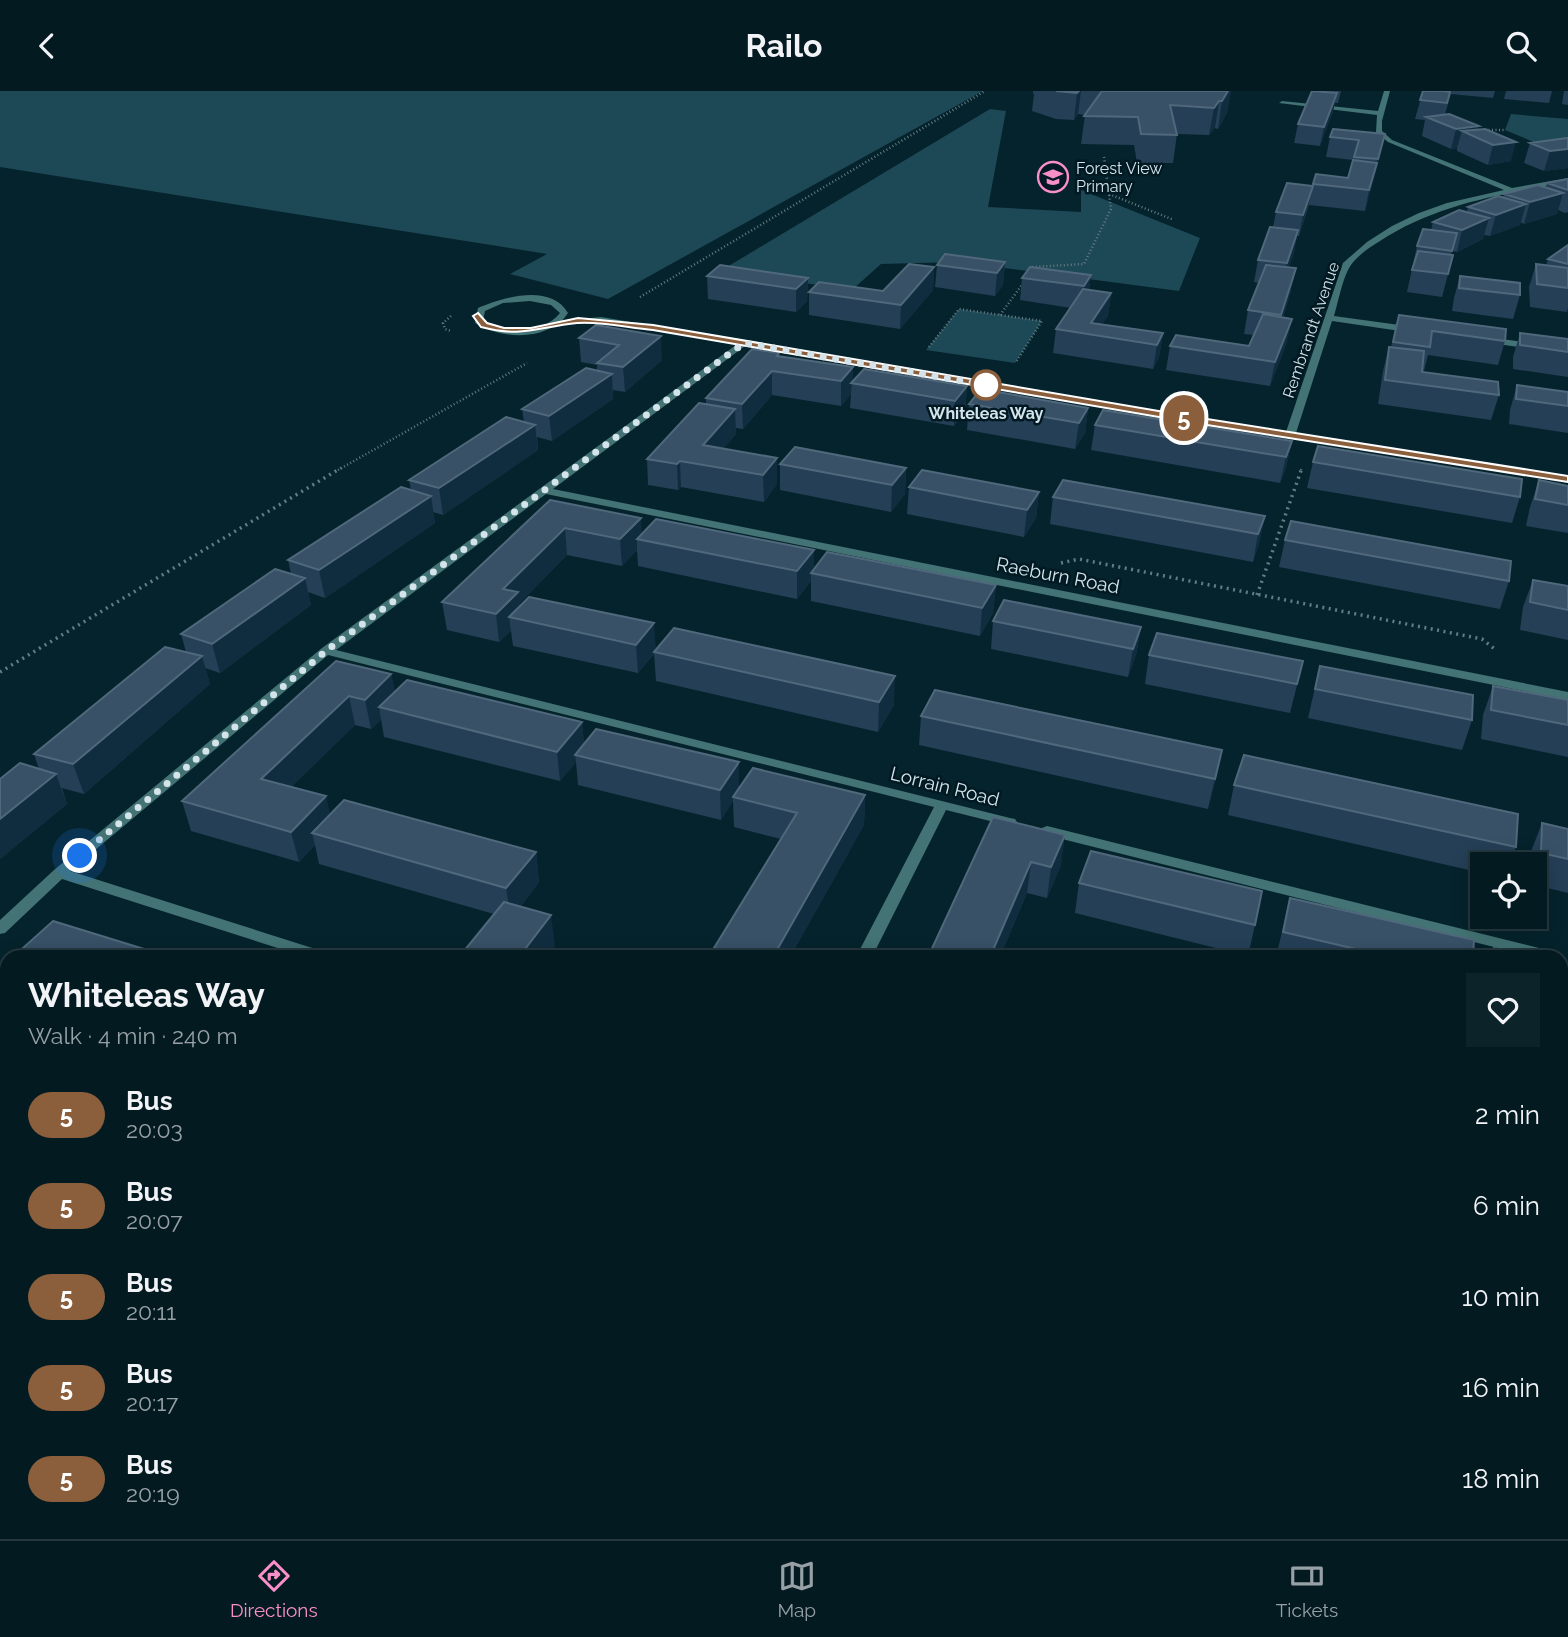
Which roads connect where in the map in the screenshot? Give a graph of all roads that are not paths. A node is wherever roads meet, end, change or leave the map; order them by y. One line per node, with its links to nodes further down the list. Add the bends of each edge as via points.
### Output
1 (1387, 91): 3 (street)
2 (1282, 103): 3 (street)
3 (1381, 113): 5 (street, via 1379,132 1390,141)
4 (1568, 180): 5 (street, Rembrandt Avenue)
5 (1511, 190): 7 (street, Rembrandt Avenue, via 1418,214 1366,244 1346,264)
6 (562, 307): 8 (street); 9 (street, via 564,313); 9 (street, via 516,298 489,305 478,316 484,325 504,331)
7 (1329, 318): 10 (street); 14 (street, Rembrandt Avenue)
8 (601, 320): 9 (street); 12 (street)
9 (554, 324)
10 (1430, 332)
11 (1479, 339): 13 (street)
12 (744, 343): 14 (street); 16 (street)
13 (1568, 351)
14 (1290, 435): 15 (street)
15 (1568, 479)
16 (542, 490): 17 (street); 18 (street, Raeburn Road)
17 (326, 651): 19 (street, Lorrain Road); 20 (street)
18 (1568, 696)
19 (942, 805): 23 (street); 24 (street, Lorrain Road)
20 (60, 873): 21 (street); 22 (street)
21 (0, 929)
22 (301, 950)
23 (868, 950)
24 (1527, 950)

